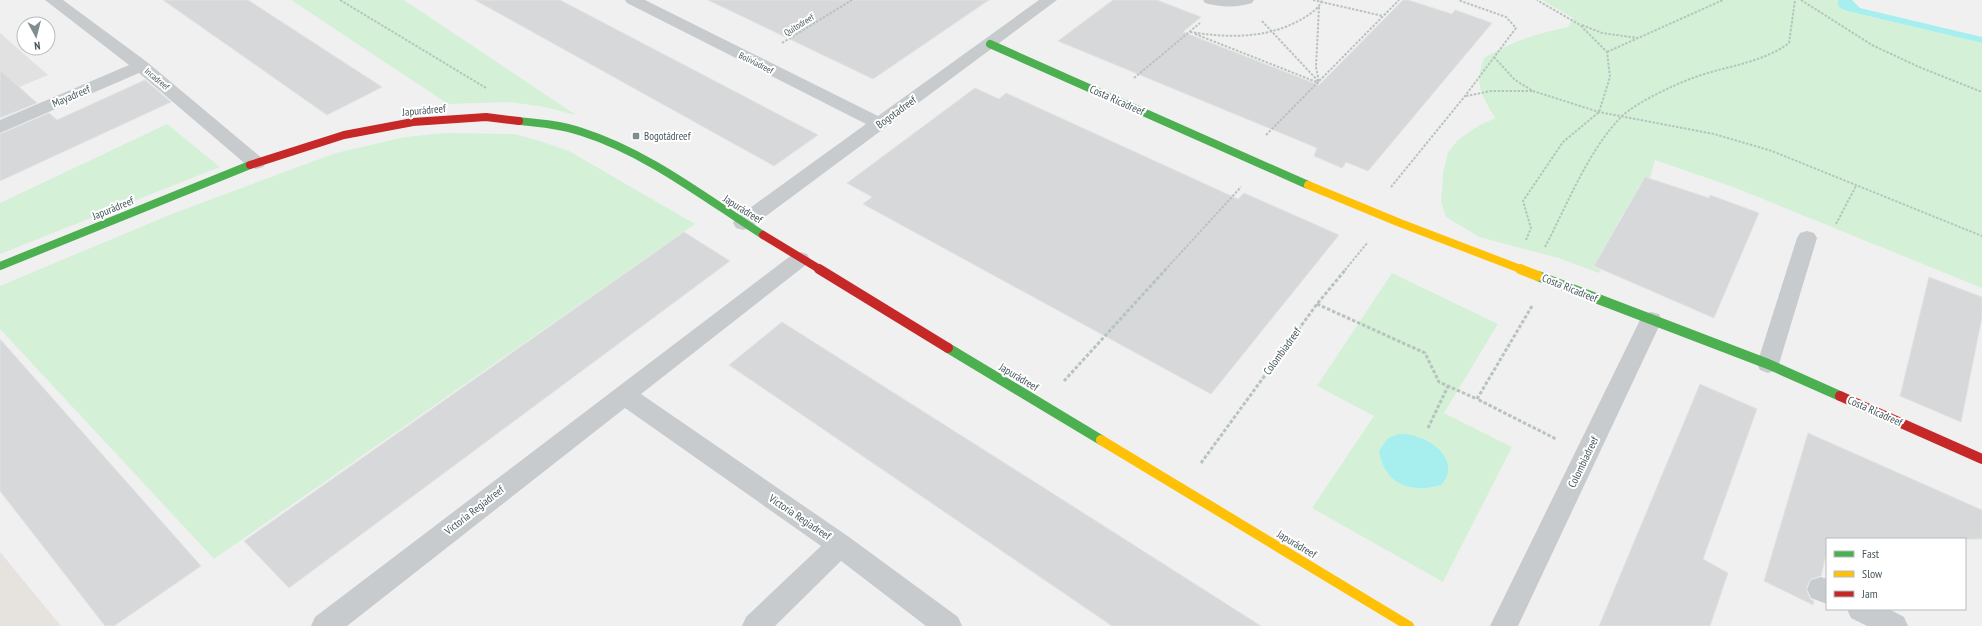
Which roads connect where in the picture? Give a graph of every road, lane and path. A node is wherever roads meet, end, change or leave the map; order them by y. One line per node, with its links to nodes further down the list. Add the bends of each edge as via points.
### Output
1 (340, 0): 34 (path, via 486,88 491,100)
2 (852, 0): 25 (path, Quitodreef)
3 (1048, 0): 22 (street, Bogotadreef)
4 (1212, 0): 14 (street); 19 (path, via 1214,11)
5 (1313, 0): 15 (path)
6 (1399, 0): 17 (path)
7 (1458, 0): 24 (path, via 1506,17 1516,28)
8 (1537, 0): 18 (path)
9 (1723, 0): 21 (path)
10 (1795, 0): 33 (path, via 1789,43 1776,53 1690,78 1635,106)
11 (1801, 0): 29 (path, via 1872,45)
12 (59, 1): 26 (street, Incadreef)
13 (640, 1): 25 (street, Boliviadreef)
14 (1244, 1): 20 (path)
15 (1322, 1): 16 (path); 17 (path)
16 (1319, 7): 20 (path, via 1299,22); 27 (path, via 1316,67)
17 (1384, 16): 27 (path)
18 (1580, 25): 21 (path, via 1602,33); 23 (path)
19 (1189, 32): 20 (path, via 1226,36); 27 (path); 31 (path)
20 (1274, 32): 27 (path)
21 (1639, 38): 23 (path)
22 (990, 44): 31 (street, Costa Ricadreef); 35 (street, Bogotadreef)
23 (1607, 52): 32 (path, via 1610,77)
24 (1494, 57): 28 (path, via 1515,80); 30 (path)
25 (753, 61): 35 (street, Boliviadreef)
26 (141, 66): 36 (street, Mayadreef); 38 (street, Incadreef)
27 (1319, 83): 37 (path)
28 (1533, 91): 30 (path, via 1477,92); 32 (path)
29 (1982, 92)
30 (1465, 96): 40 (path)
31 (1111, 97): 37 (street, Costa Ricadreef)
32 (1599, 112): 33 (path); 46 (path, via 1563,142 1523,201 1531,228)
33 (1622, 116): 42 (path, via 1714,134 1772,151); 47 (path, via 1607,134 1586,168)
34 (486, 117): 38 (street, Japurádreef, via 413,122 373,129 344,135); 41 (street, Japurádreef, via 548,124 590,134 629,152)
35 (880, 124): 41 (street, Bogotadreef)
36 (0, 126)
37 (1244, 156): 39 (street, Costa Ricadreef)
38 (256, 163): 45 (street, Japurádreef)
39 (1262, 164): 40 (street, Costa Ricadreef); 54 (path)
40 (1373, 211): 46 (street, Costa Ricadreef); 48 (path, Colombiadreef, via 1372,238)
41 (743, 223): 44 (street, Japurádreef)
42 (1982, 236)
43 (1807, 238): 50 (street)
44 (800, 259): 52 (street, Victoria Regiadreef); 54 (street, Japurádreef)
45 (0, 266)
46 (1515, 267): 47 (street, Costa Ricadreef)
47 (1532, 273): 49 (street, Costa Ricadreef); 53 (path, via 1535,300)
48 (1317, 304): 51 (path, via 1425,353 1439,382); 58 (path, Colombiadreef)
49 (1651, 320): 50 (street, Costa Ricadreef); 56 (street, Colombiadreef)
50 (1768, 364): 57 (street, Costa Ricadreef)
51 (1448, 386): 53 (path); 55 (path)
52 (623, 394): 59 (street, Victoria Regiadreef); 61 (street, Victoria Regiadreef)
53 (1477, 399): 56 (path)
54 (1041, 405): 58 (street, Japurádreef)
55 (1428, 428)
56 (1587, 454): 65 (street, Colombiadreef)
57 (1982, 459)
58 (1181, 489): 64 (street, Japurádreef)
59 (840, 545): 62 (street, Victoria Regiadreef); 63 (street, Victoria Regiadreef)
60 (1863, 610): 66 (street)
61 (325, 626)
62 (756, 626)
63 (948, 626)
64 (1409, 626)
65 (1504, 626)
66 (1894, 626)

